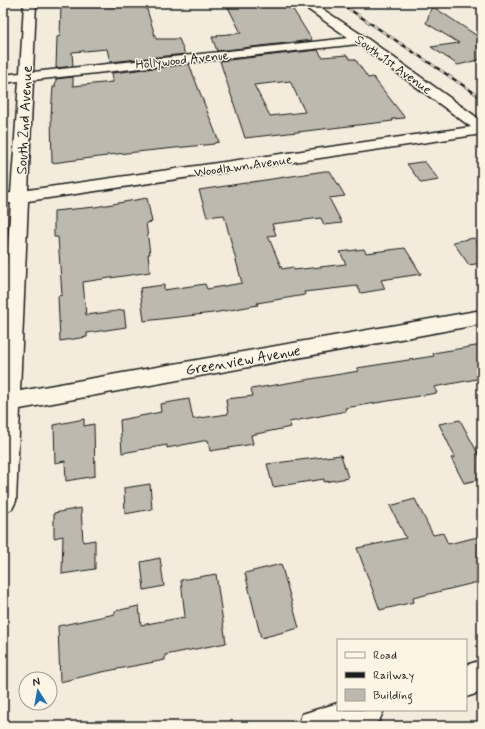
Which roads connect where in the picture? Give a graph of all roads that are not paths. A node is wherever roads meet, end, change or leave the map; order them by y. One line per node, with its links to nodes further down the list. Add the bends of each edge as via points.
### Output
1 (30, 3): 4 (street, South 2nd Avenue)
2 (305, 3): 3 (street, South 1st Avenue)
3 (361, 40): 4 (street, Hollywood Avenue); 6 (street, South 1st Avenue)
4 (26, 76): 5 (street, Hollywood Avenue); 7 (street, South 2nd Avenue)
5 (3, 79)
6 (482, 129): 7 (street, Woodlawn Avenue)
7 (11, 198): 9 (street, South 2nd Avenue)
8 (482, 317): 9 (street, Greenview Avenue)
9 (6, 402): 10 (street, South 2nd Avenue)
10 (3, 501)
11 (482, 676): 12 (street)
12 (467, 681)
13 (365, 711): 14 (street)
14 (314, 726)

